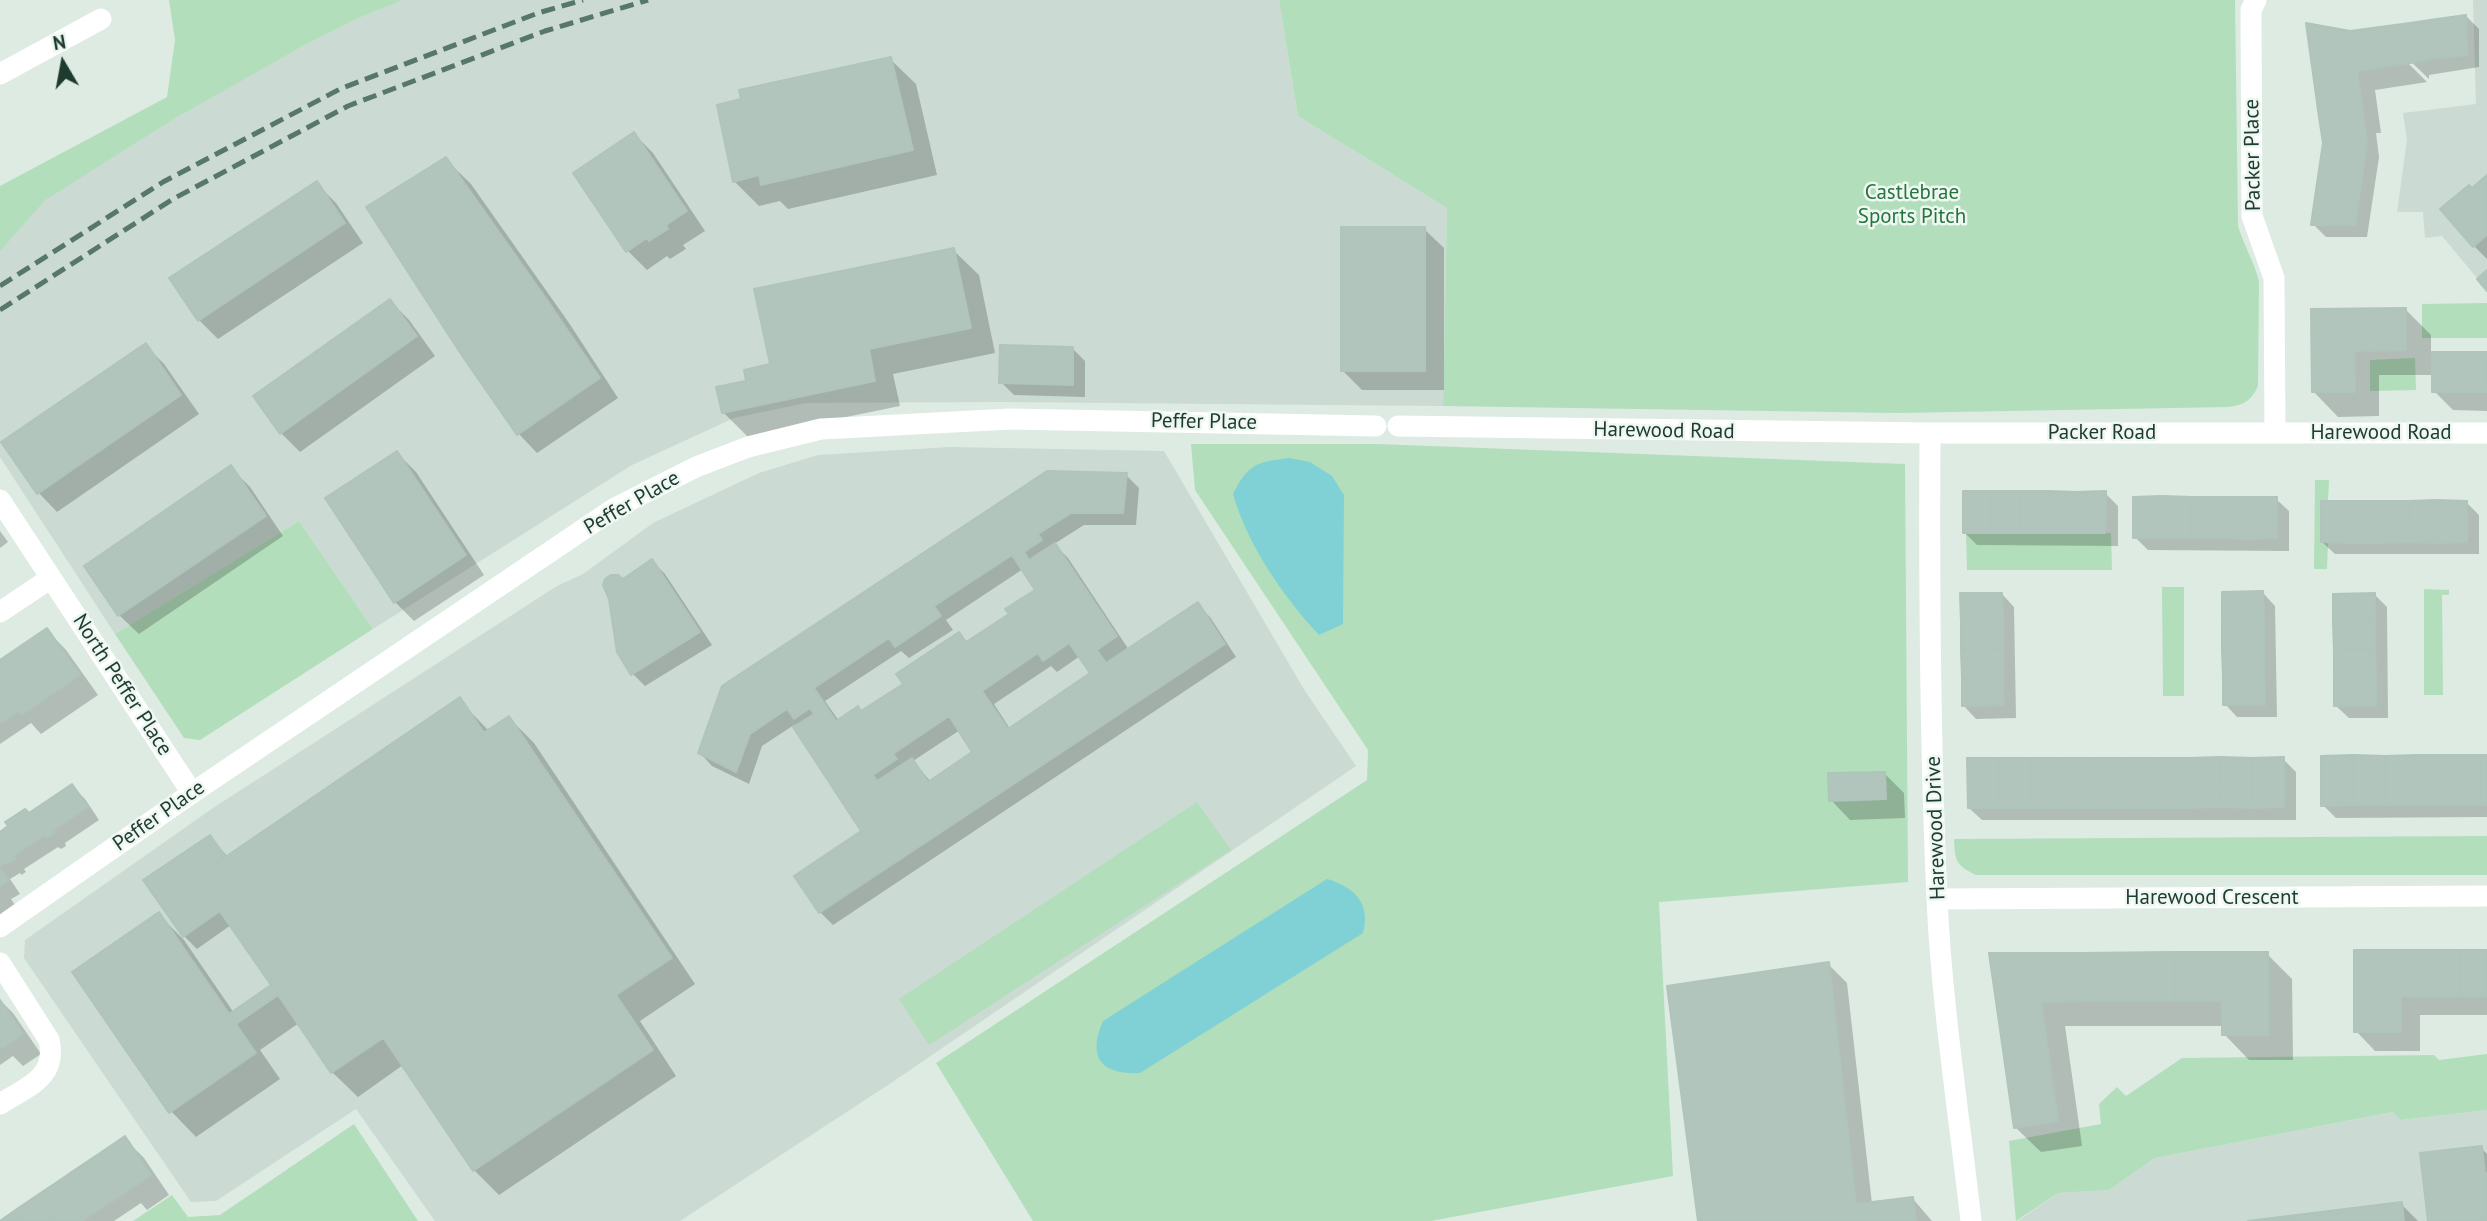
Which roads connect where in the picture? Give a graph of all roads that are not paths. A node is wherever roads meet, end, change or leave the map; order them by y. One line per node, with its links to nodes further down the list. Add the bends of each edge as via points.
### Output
1 (2256, 0): 6 (street, Packer Place, via 2251,10 2252,216 2274,278)
2 (101, 19): 3 (street)
3 (0, 74)
4 (1387, 426): 5 (street, Harewood Road); 11 (street, Peffer Place, via 1010,419 821,429 748,447 615,508)
5 (1930, 433): 6 (street, Packer Road); 13 (street, Harewood Drive)
6 (2275, 433): 7 (street, Harewood Road)
7 (2487, 433)
8 (0, 500): 9 (street, North Peffer Place)
9 (51, 578): 10 (street); 11 (street, North Peffer Place)
10 (0, 611)
11 (192, 793): 14 (street, Peffer Place)
12 (2487, 896): 13 (street, Harewood Crescent)
13 (1937, 900): 17 (street, Harewood Drive)
14 (0, 927)
15 (0, 963): 16 (street, via 49,1040 52,1054 38,1080)
16 (0, 1104)
17 (1970, 1221)

